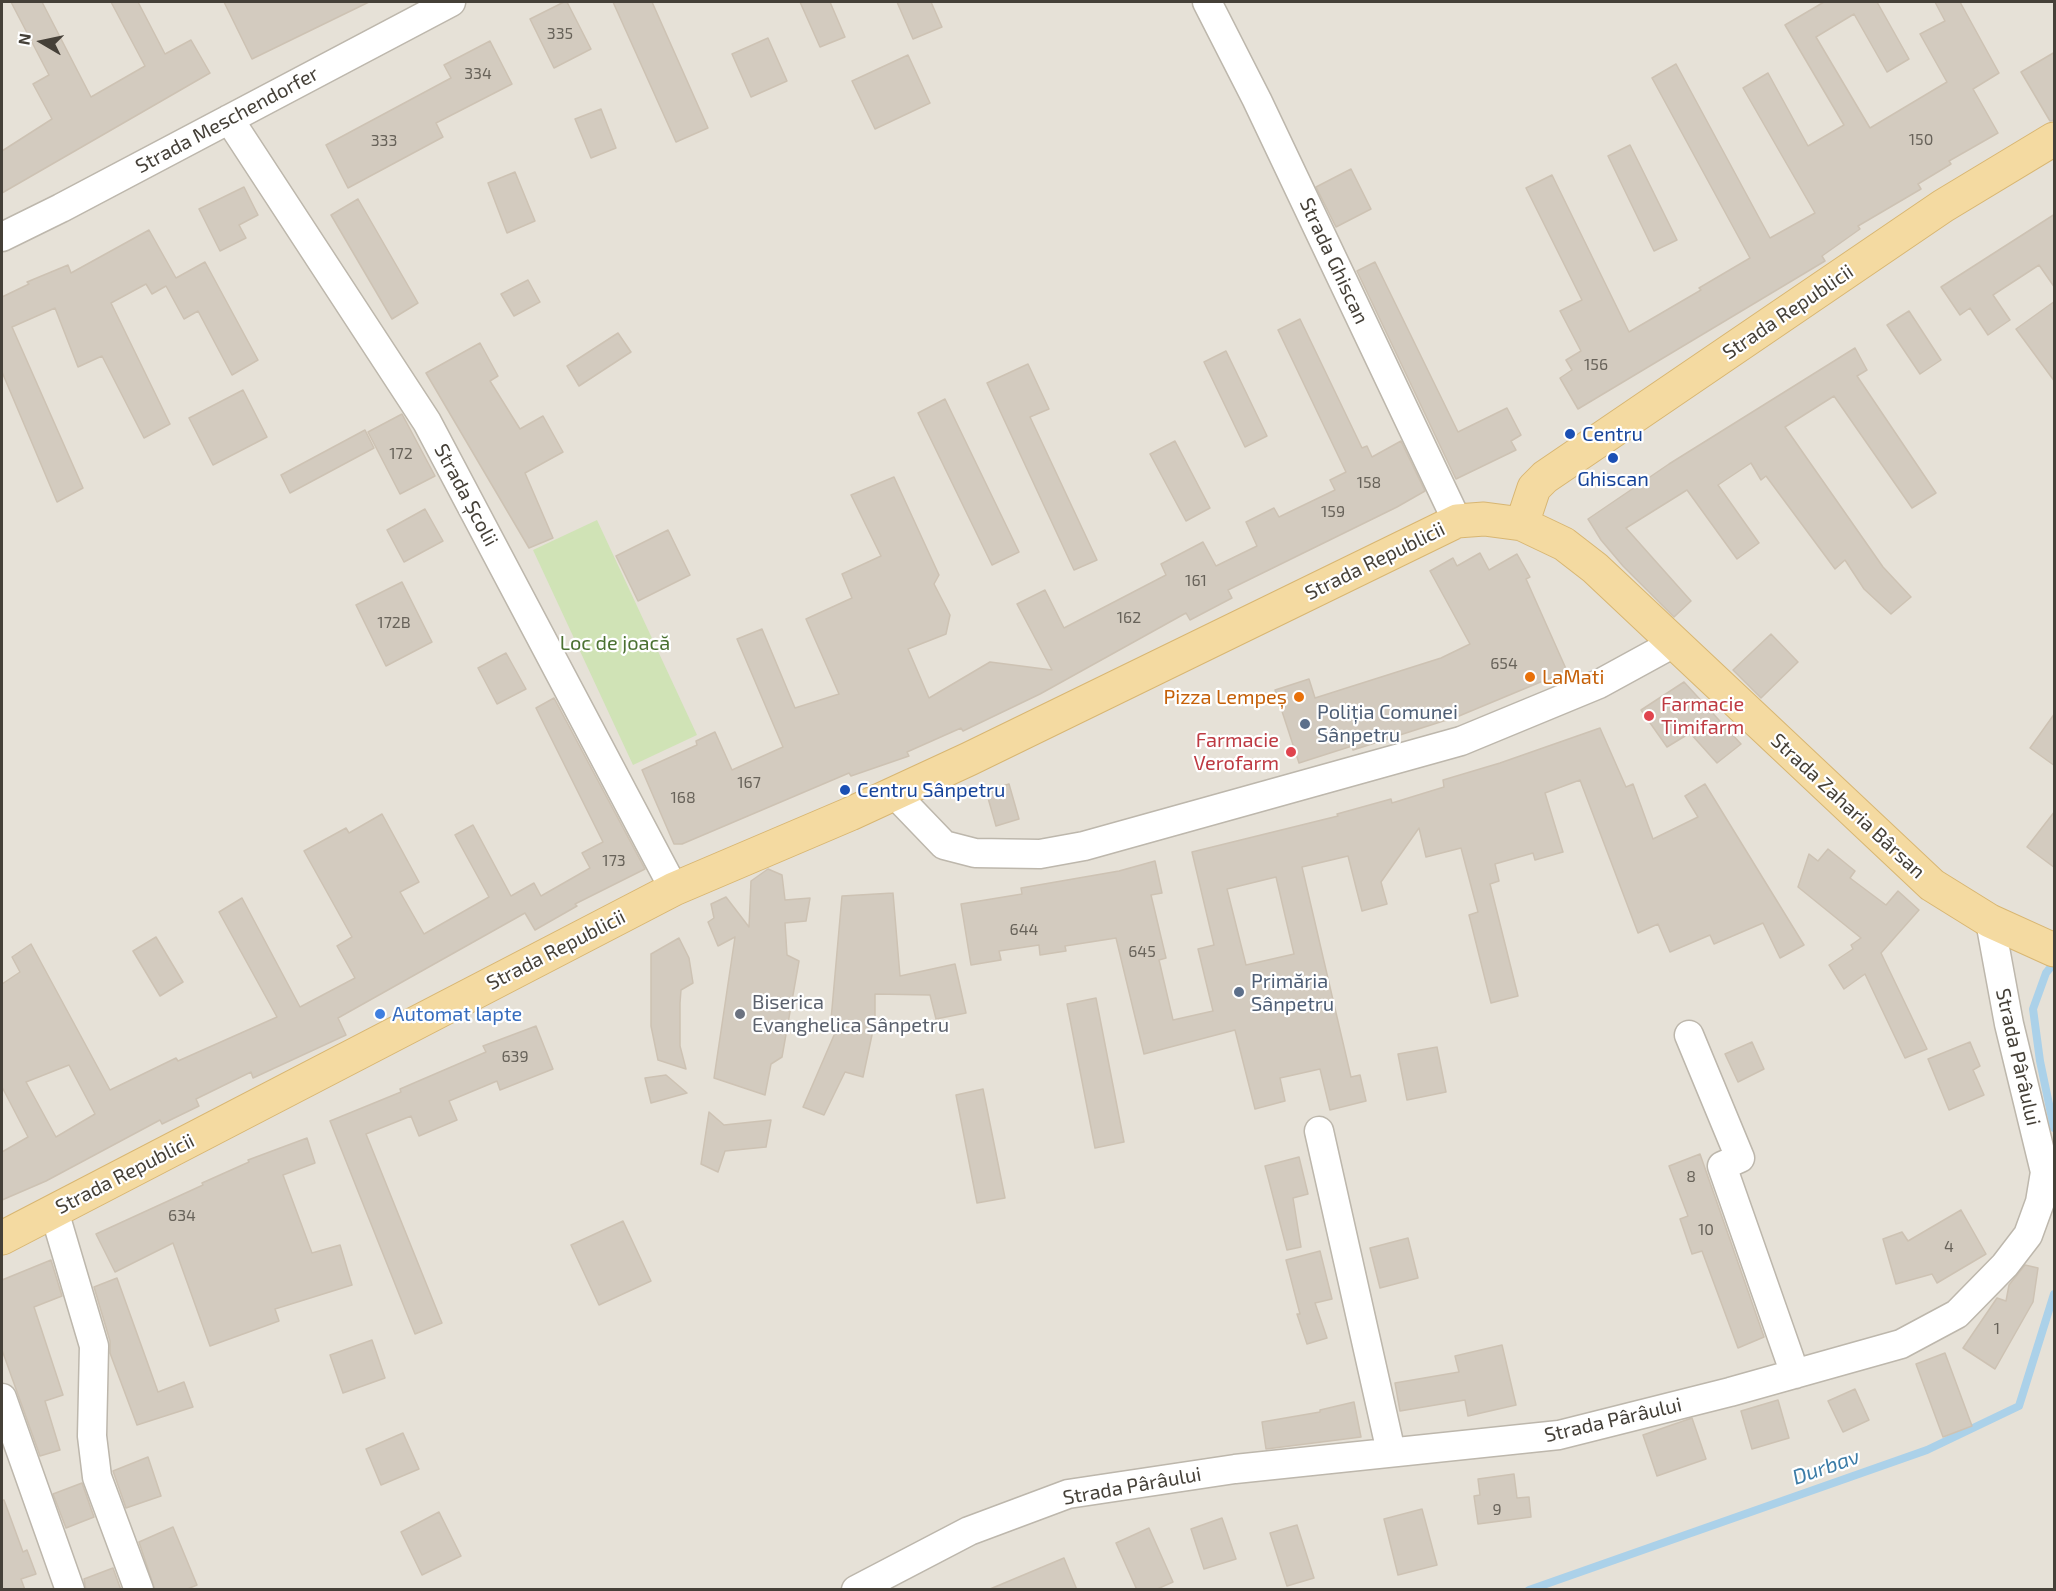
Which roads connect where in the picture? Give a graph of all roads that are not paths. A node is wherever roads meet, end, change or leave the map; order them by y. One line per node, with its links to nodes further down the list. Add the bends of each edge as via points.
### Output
1 (452, 2): 3 (street, Strada Meschendorfer)
2 (1207, 2): 6 (street, Strada Ghiscan)
3 (229, 119): 5 (street, Strada Meschendorfer); 10 (street, Strada Școlii, via 427,422)
4 (2055, 139): 7 (main road, Strada Republicii, via 1943,206 1545,477 1531,494)
5 (2, 237)
6 (1457, 521): 7 (main road, Strada Republicii, via 1484,519); 9 (main road, Strada Republicii)
7 (1522, 524): 8 (main road, Strada Zaharia Bârsan, via 1564,544 1595,568)
8 (1674, 643): 9 (street, via 1576,693 1461,741 1084,846 1005,855 975,853 944,844); 11 (main road, Strada Zaharia Bârsan, via 1932,885)
9 (894, 793): 10 (main road, Strada Republicii)
10 (674, 889): 15 (main road, Strada Republicii)
11 (1990, 921): 12 (main road, Strada Zaharia Bârsan); 17 (street, Strada Pârâului, via 2045,1172 2040,1202 2028,1234 2005,1265 1957,1314 1901,1344)
12 (2055, 950)
13 (1689, 1035): 17 (street, via 1740,1158 1722,1167)
14 (1319, 1131): 19 (street)
15 (54, 1211): 16 (main road, Strada Republicii); 21 (street, via 93,1346 92,1436 97,1477)
16 (2, 1238)
17 (1795, 1374): 19 (street, Strada Pârâului, via 1559,1435)
18 (2, 1398): 20 (street)
19 (1391, 1452): 22 (street, Strada Pârâului, via 1235,1469 1068,1494 969,1531)
20 (70, 1590)
21 (139, 1590)
22 (856, 1590)

